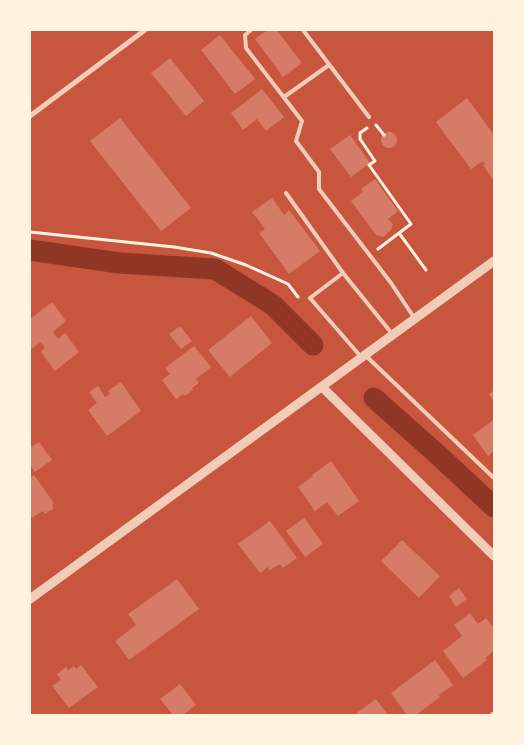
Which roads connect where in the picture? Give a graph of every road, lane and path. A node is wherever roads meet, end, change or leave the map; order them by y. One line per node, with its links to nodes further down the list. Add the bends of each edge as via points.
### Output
1 (145, 30): 6 (street)
2 (252, 30): 5 (lane, via 245,36 246,48)
3 (303, 30): 4 (lane)
4 (329, 65): 5 (lane); 7 (lane)
5 (284, 97): 12 (lane, via 302,121 296,141 319,172 319,189)
6 (30, 116)
7 (369, 117)
8 (384, 134): 11 (path, via 375,124 371,125 360,133 360,140 375,161 369,166 411,224)
9 (286, 194): 15 (lane)
10 (30, 232): 16 (path, via 211,253 288,284)
11 (398, 233): 12 (path); 14 (path)
12 (369, 255): 17 (lane)
13 (494, 261): 17 (street)
14 (426, 270)
15 (343, 273): 18 (lane); 19 (lane, via 310,298)
16 (299, 298)
17 (415, 319): 18 (street)
18 (393, 335): 19 (street)
19 (364, 357): 20 (street); 21 (lane)
20 (322, 387): 22 (street); 23 (street)
21 (494, 478)
22 (494, 556)
23 (30, 599)

